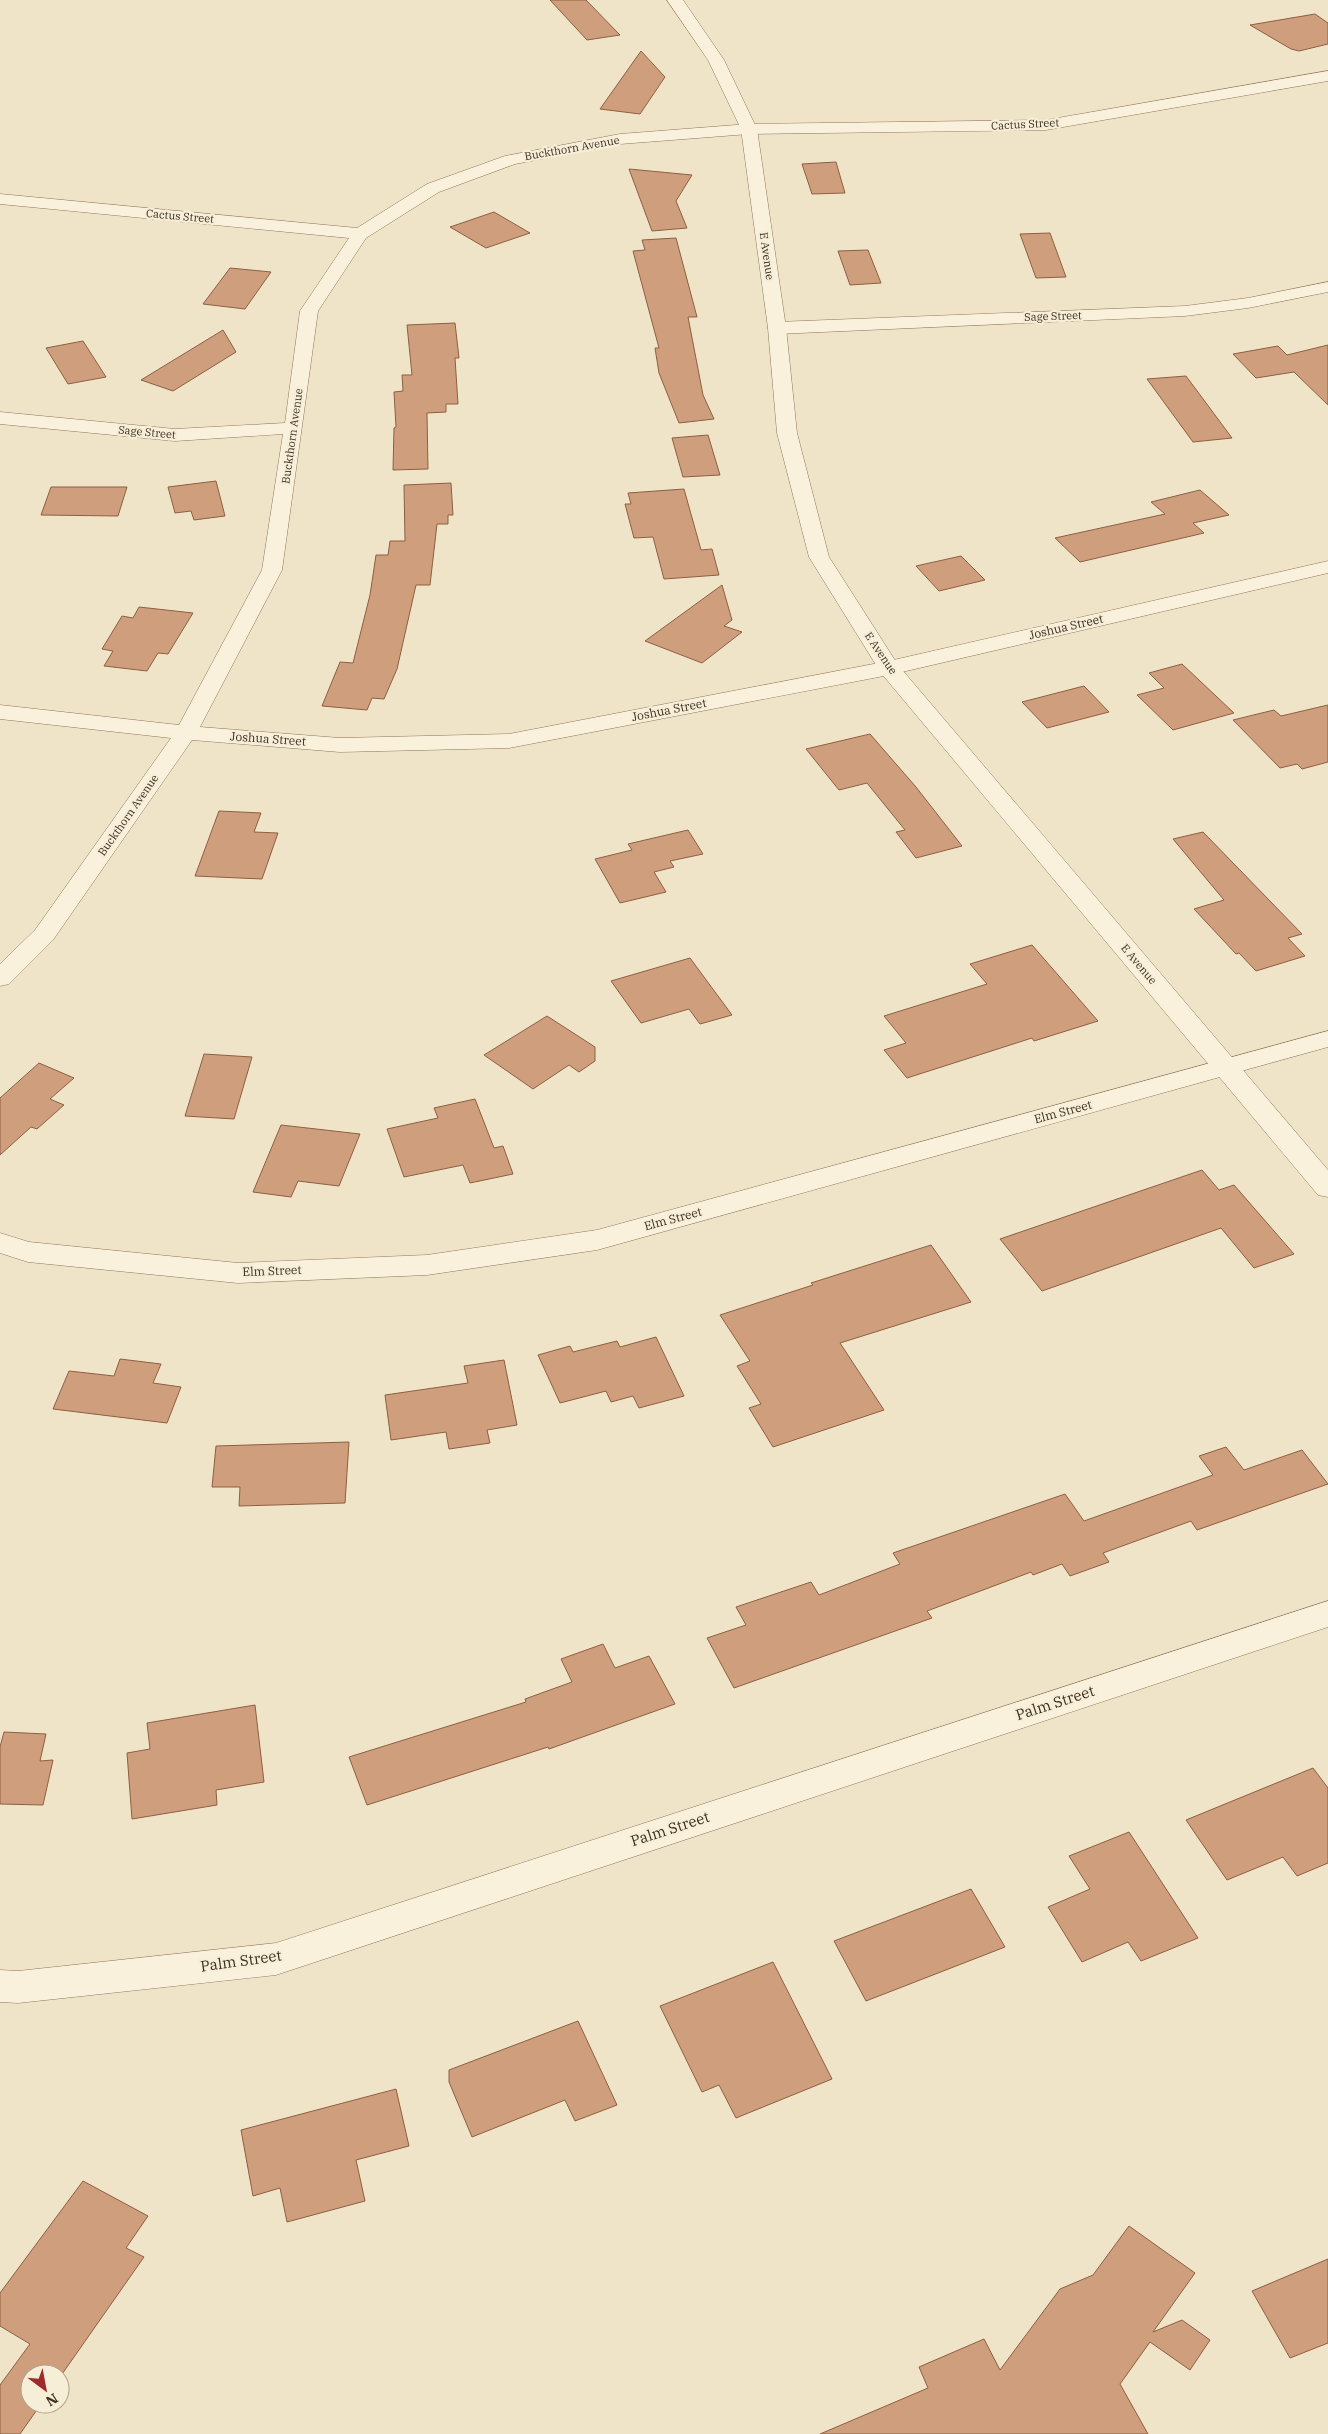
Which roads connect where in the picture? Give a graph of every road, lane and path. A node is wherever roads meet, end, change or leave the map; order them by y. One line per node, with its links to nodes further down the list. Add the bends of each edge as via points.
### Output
1 (675, 0): 3 (street, E Avenue, via 716,60)
2 (1328, 76): 3 (street, Cactus Street, via 1046,126)
3 (749, 129): 5 (street, Buckthorn Avenue, via 620,139 511,160 433,188); 7 (street, E Avenue)
4 (0, 199): 5 (street, Cactus Street)
5 (360, 234): 9 (street, Buckthorn Avenue, via 309,311)
6 (1328, 287): 7 (street, Sage Street, via 1248,303 1185,311)
7 (777, 328): 11 (street, E Avenue, via 787,433 820,557)
8 (0, 418): 9 (street, Sage Street, via 175,435)
9 (294, 428): 13 (street, Buckthorn Avenue, via 272,570)
10 (1328, 567): 11 (street, Joshua Street)
11 (889, 668): 13 (street, Joshua Street, via 509,741 340,745); 16 (street, E Avenue)
12 (0, 712): 13 (street, Joshua Street)
13 (186, 733): 14 (street, Buckthorn Avenue, via 44,935)
14 (0, 978)
15 (1328, 1039): 16 (street, Elm Street)
16 (1227, 1067): 17 (street, E Avenue); 18 (street, Elm Street, via 597,1240 427,1265 238,1273 28,1252)
17 (1328, 1188)
18 (0, 1243)
19 (1328, 1614): 20 (street, Palm Street, via 276,1959 18,1987)
20 (0, 1986)

